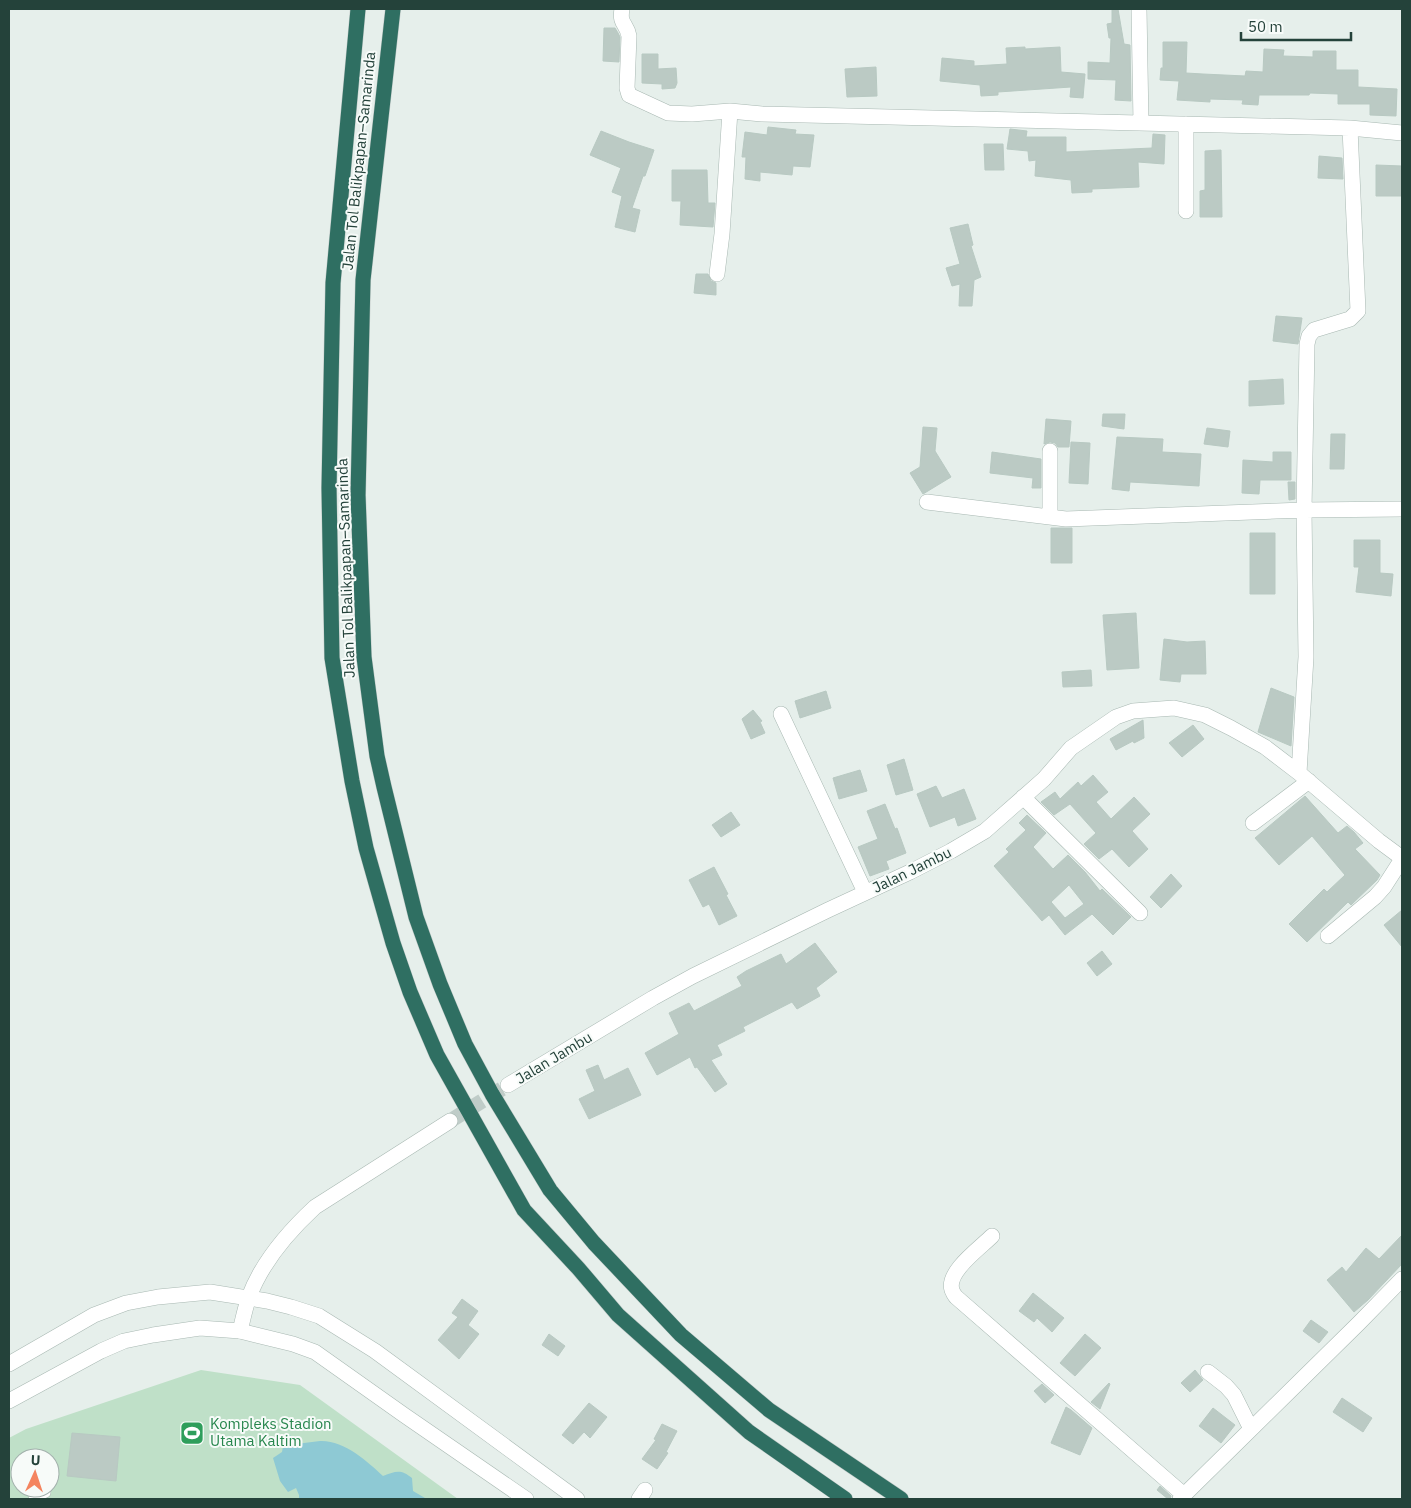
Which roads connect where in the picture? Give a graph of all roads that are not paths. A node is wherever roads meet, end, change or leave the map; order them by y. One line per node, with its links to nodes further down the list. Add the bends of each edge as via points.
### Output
1 (358, 9): 38 (highway, Jalan Tol Balikpapan–Samarinda, via 333,283 329,488 332,658 356,801 392,944 436,1055 524,1210 618,1315 749,1432)
2 (393, 9): 39 (highway, Jalan Tol Balikpapan–Samarinda, via 363,280 358,495 364,657 384,787 416,917 465,1044 550,1190 681,1335 769,1410)
3 (622, 9): 5 (street, via 621,20 630,36 627,88 631,97 668,113)
4 (1139, 9): 6 (street)
5 (730, 110): 6 (street, via 762,114); 11 (street)
6 (1141, 123): 7 (street)
7 (1186, 124): 8 (street); 10 (street)
8 (1350, 128): 9 (street); 15 (street, via 1358,311 1350,319 1314,330 1309,336)
9 (1402, 133)
10 (1186, 211)
11 (718, 274)
12 (1050, 451): 16 (street)
13 (927, 502): 16 (street)
14 (1402, 509): 15 (street)
15 (1304, 510): 16 (street, via 1066,519); 18 (street)
16 (1050, 516)
17 (781, 714): 22 (street)
18 (1304, 777): 19 (street, Jalan Jambu, via 1265,747 1231,728 1205,715 1174,708 1133,711 1116,717 1071,748); 20 (street); 21 (street, Jalan Jambu)
19 (1023, 797): 22 (street, Jalan Jambu, via 976,836); 23 (street)
20 (1253, 823)
21 (1402, 859): 24 (street, via 1375,897)
22 (865, 892): 25 (street, Jalan Jambu, via 693,976)
23 (1140, 913)
24 (1328, 936)
25 (508, 1085)
26 (450, 1121): 29 (street, via 315,1207 297,1223 270,1258)
27 (992, 1236): 35 (street, via 956,1270 951,1280 956,1297)
28 (1402, 1279): 34 (street)
29 (249, 1298): 30 (street); 31 (street, via 210,1292 126,1303 94,1315); 37 (street, via 319,1316 368,1346)
30 (240, 1330): 33 (street, via 200,1328 124,1341); 36 (street, via 315,1352)
31 (9, 1364)
32 (1208, 1372): 34 (street, via 1234,1394)
33 (9, 1401)
34 (1251, 1429): 35 (street)
35 (1182, 1497)
36 (526, 1499)
37 (577, 1499)
38 (845, 1499)
39 (901, 1499)

